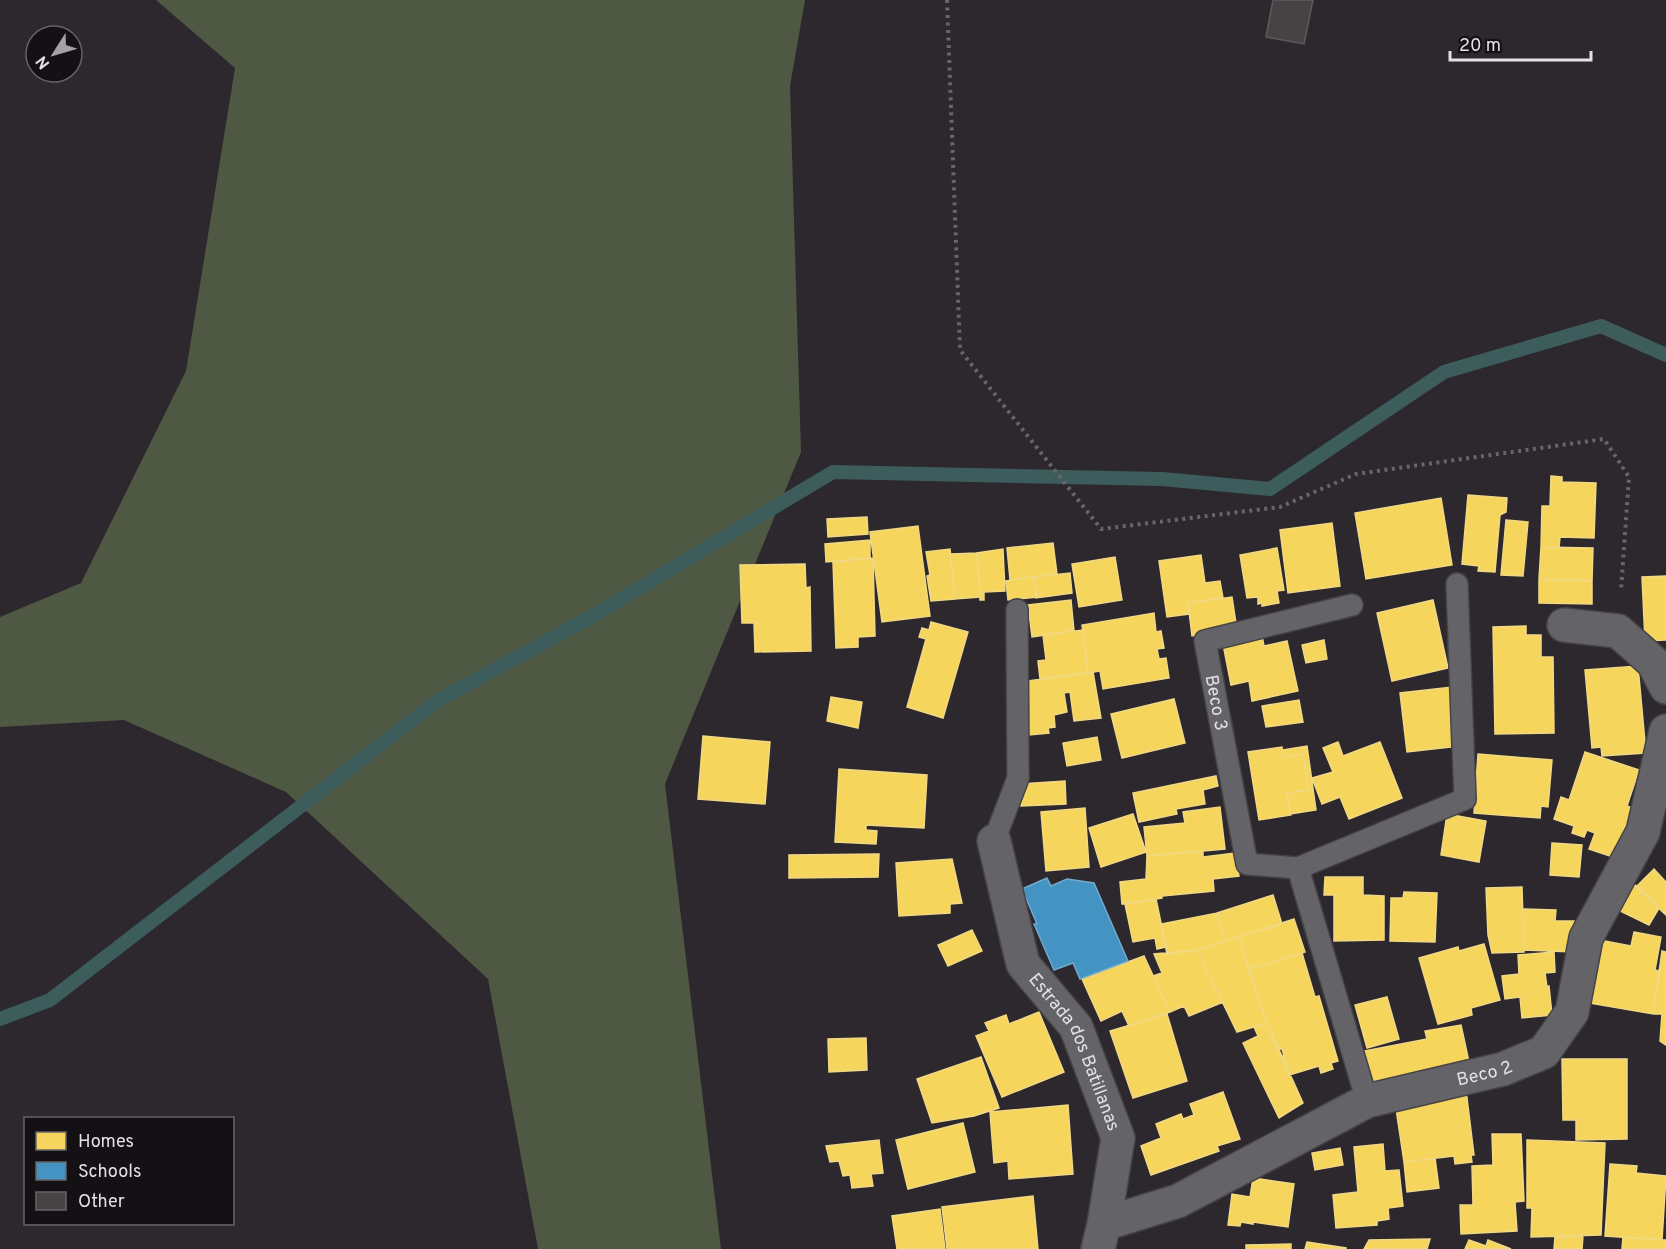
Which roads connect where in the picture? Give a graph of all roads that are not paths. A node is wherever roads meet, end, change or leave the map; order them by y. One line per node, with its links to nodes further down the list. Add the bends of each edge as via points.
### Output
1 (1457, 584): 8 (lane, Beco 3, via 1465,799)
2 (1352, 605): 8 (lane, Beco 3, via 1205,642 1247,864)
3 (1017, 610): 7 (lane, Estrada dos Batillanas, via 1018,778)
4 (1564, 625): 5 (street, via 1618,631 1653,662)
5 (1666, 687)
6 (1666, 731): 9 (street, Beco 2, via 1643,832 1586,938 1572,1012 1544,1052 1503,1069)
7 (994, 840): 10 (street, Estrada dos Batillanas, via 1023,964 1076,1027 1118,1138)
8 (1298, 868): 9 (lane)
9 (1366, 1101): 10 (street, Beco 2, via 1178,1202)
10 (1101, 1237)

